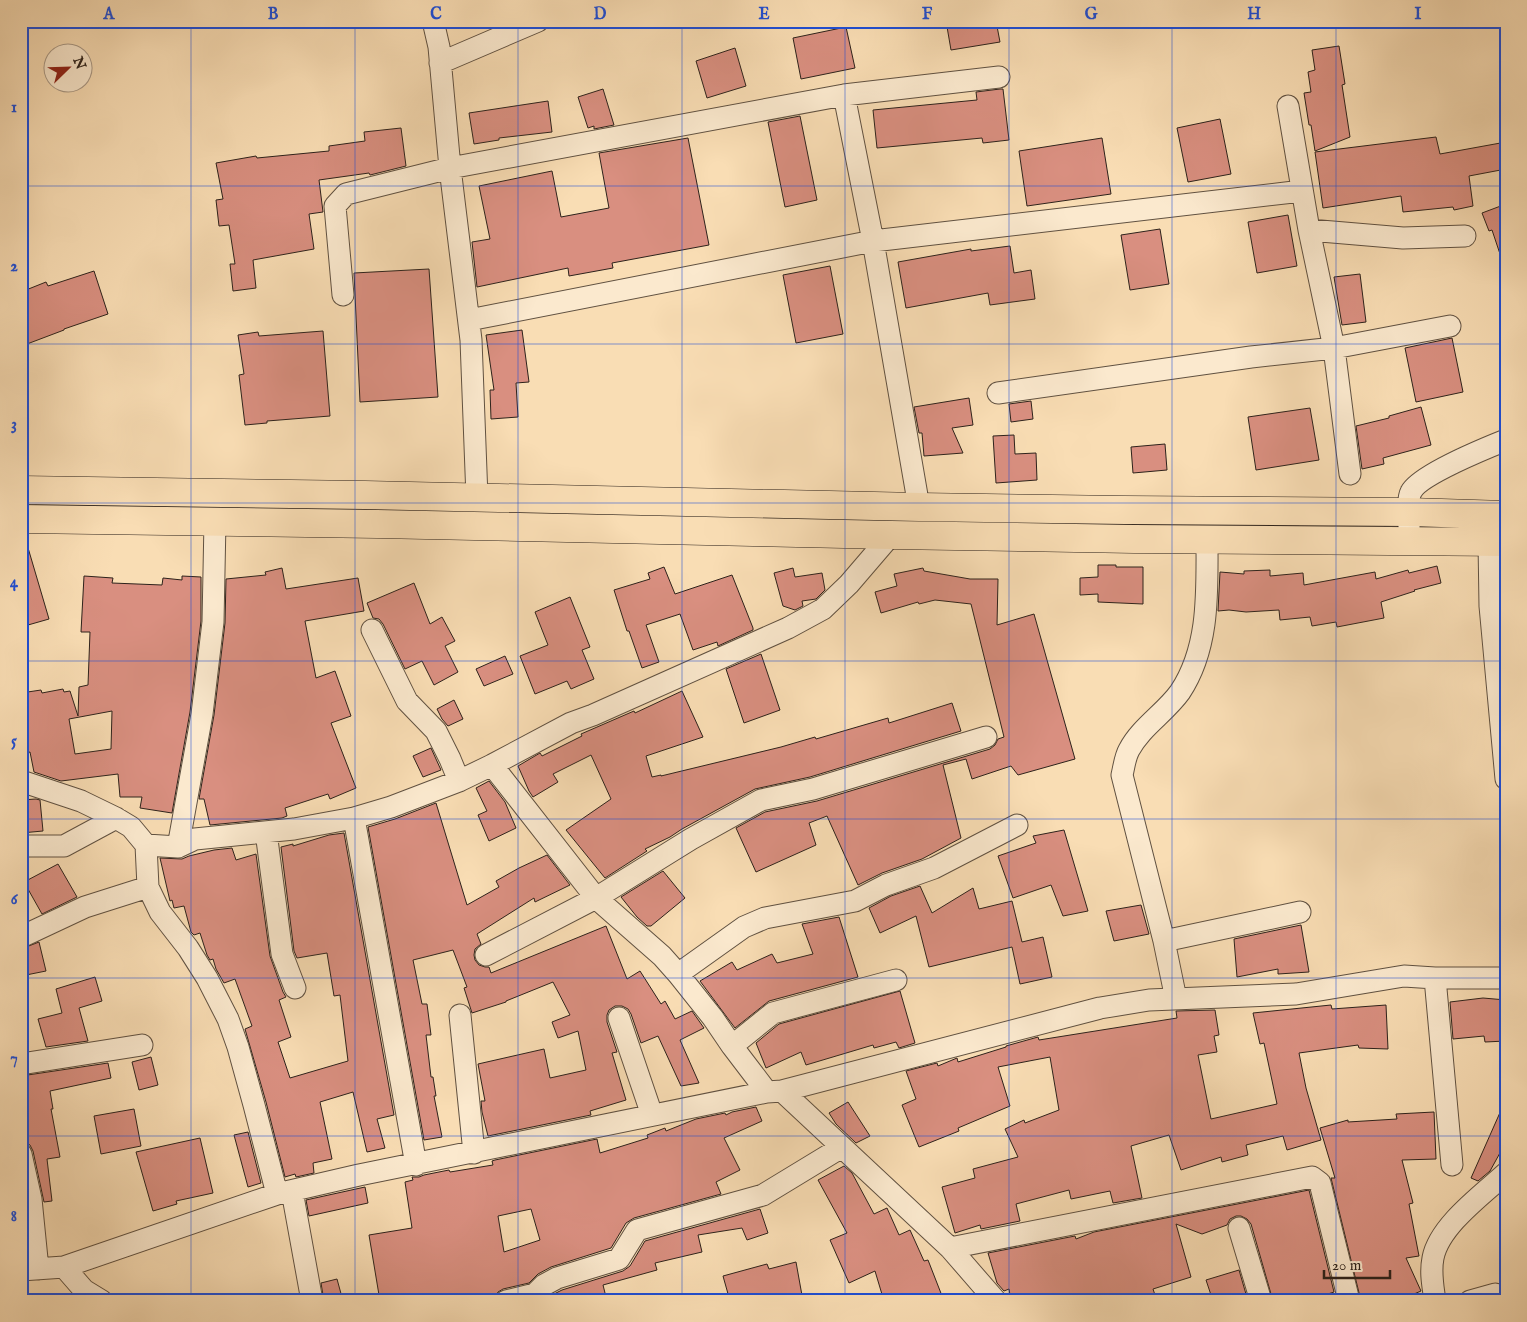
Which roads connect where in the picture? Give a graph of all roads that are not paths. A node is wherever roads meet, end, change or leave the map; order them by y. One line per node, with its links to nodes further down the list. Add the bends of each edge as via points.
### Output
1 (433, 21): 3 (street)
2 (538, 21): 3 (street)
3 (440, 63): 7 (street)
4 (999, 77): 5 (street)
5 (844, 95): 7 (street); 11 (street)
6 (1288, 106): 8 (street)
7 (450, 168): 12 (street, via 346,194 335,206); 13 (street)
8 (1302, 191): 9 (street); 11 (street)
9 (1308, 230): 10 (street, via 1403,238); 15 (street)
10 (1465, 236)
11 (873, 241): 13 (street); 21 (street)
12 (343, 296)
13 (469, 320): 20 (street)
14 (1450, 326): 15 (street)
15 (1334, 348): 16 (street); 18 (street)
16 (998, 394)
17 (1506, 440): 22 (street, via 1464,457 1421,481 1411,492)
18 (1350, 474)
19 (21, 490): 20 (highway)
20 (477, 498): 21 (highway)
21 (919, 507): 22 (highway)
22 (1409, 512): 23 (highway); 28 (street)
23 (1506, 515)
24 (21, 519): 25 (highway)
25 (216, 521): 26 (highway); 42 (street, via 213,622 202,714)
26 (891, 535): 27 (highway); 32 (street, via 823,609 788,628 571,723)
27 (1207, 539): 28 (highway); 47 (street, via 1206,614 1192,670 1179,692 1137,738 1129,750 1122,775)
28 (1410, 542): 29 (highway)
29 (1497, 542): 33 (street, via 1490,606)
30 (372, 630): 35 (street, via 408,701 436,731)
31 (986, 737): 44 (street, via 812,789 761,800)
32 (492, 765): 35 (street); 44 (street)
33 (1506, 778)
34 (21, 781): 36 (street, via 81,801)
35 (459, 781): 37 (street)
36 (116, 818): 40 (street, via 131,827); 41 (street, via 64,846)
37 (354, 818): 39 (street); 65 (street)
38 (1017, 825): 49 (street, via 934,868 886,885 856,901 765,918 744,927)
39 (266, 832): 42 (street, via 195,839); 53 (street, via 282,954)
40 (146, 845): 42 (street); 43 (street)
41 (21, 846)
42 (178, 847)
43 (148, 887): 46 (street, via 85,907); 68 (street, via 160,912 207,978 228,1019)
44 (596, 898): 48 (street); 49 (street)
45 (1300, 912): 47 (street)
46 (21, 937)
47 (1164, 941): 54 (street)
48 (486, 954)
49 (678, 974): 58 (street)
50 (1436, 978): 51 (street); 54 (street, via 1404,976 1296,994); 66 (street)
51 (1506, 978)
52 (896, 980): 58 (street, via 773,1013)
53 (295, 988)
54 (1176, 999): 60 (street, via 1100,1008)
55 (460, 1015): 63 (street)
56 (619, 1018): 61 (street)
57 (142, 1045): 59 (street)
58 (732, 1046): 60 (street)
59 (21, 1064)
60 (774, 1091): 61 (street); 62 (street)
61 (652, 1115): 63 (street)
62 (842, 1147): 70 (street); 75 (street, via 763,1195 637,1230 619,1259 557,1278 535,1294)
63 (474, 1153): 65 (street)
64 (21, 1154): 72 (street, via 31,1199)
65 (416, 1165): 68 (street)
66 (1452, 1165)
67 (1506, 1173): 79 (street, via 1457,1217 1442,1238 1434,1256 1431,1278)
68 (284, 1193): 71 (street); 74 (street)
69 (1239, 1228): 77 (street)
70 (950, 1248): 76 (street); 78 (street, via 1312,1177 1320,1183)
71 (64, 1267): 72 (street); 73 (street, via 84,1290)
72 (29, 1270)
73 (99, 1300)
74 (312, 1301)
75 (506, 1301)
76 (996, 1301)
77 (1262, 1301)
78 (1349, 1301)
79 (1435, 1301)
80 (1470, 1301): 81 (street, via 1495,1294)
81 (1502, 1301)

